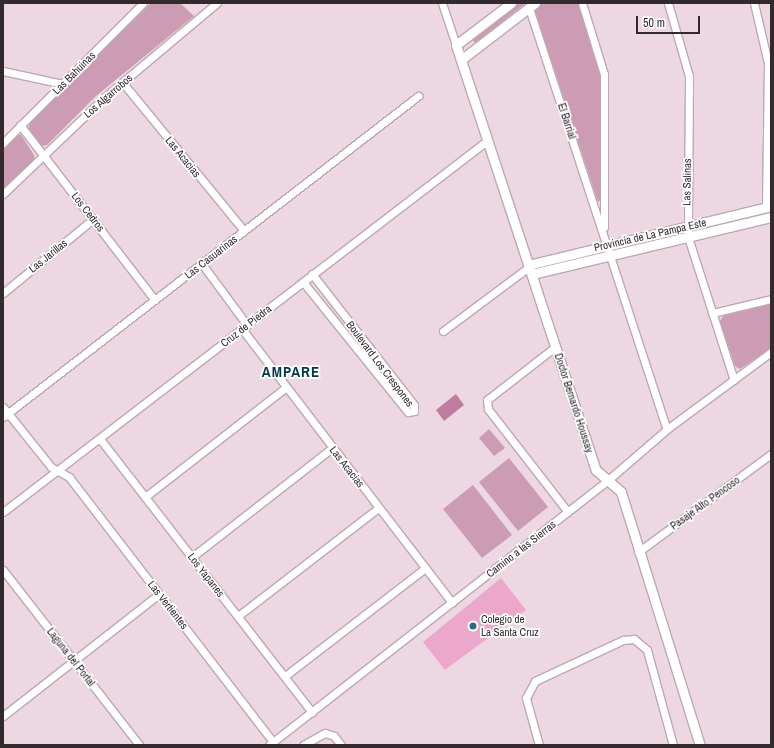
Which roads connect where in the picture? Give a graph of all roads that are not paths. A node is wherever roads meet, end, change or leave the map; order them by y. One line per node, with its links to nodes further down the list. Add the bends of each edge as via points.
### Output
1 (143, 3): 12 (street, Las Bahuinas)
2 (217, 3): 11 (street, Los Algarrobos)
3 (442, 3): 9 (street, Doctor Bernardo Houssay)
4 (511, 3): 9 (street)
5 (582, 3): 24 (street, El Barrial, via 604,74)
6 (668, 3): 22 (street, Las Salinas, via 689,76)
7 (754, 3): 19 (street, via 768,63)
8 (532, 6): 9 (street); 24 (street, El Barrial)
9 (459, 52): 15 (street, Doctor Bernardo Houssay)
10 (3, 72): 12 (street)
11 (123, 83): 17 (street, Los Algarrobos); 23 (street, Las Acacias)
12 (63, 84): 14 (street, Las Bahuinas)
13 (418, 96): 23 (street, Las Casuarinas)
14 (20, 125): 16 (street, Las Bahuinas); 17 (street, Los Cedros)
15 (488, 140): 29 (street, Doctor Bernardo Houssay); 30 (street, Cruz de Piedra)
16 (3, 142)
17 (43, 155): 18 (street, Los Algarrobos); 21 (street, Los Cedros)
18 (3, 194)
19 (768, 207): 22 (street, Provincia de La Pampa Este)
20 (771, 217): 25 (street, Provincia de La Pampa Este)
21 (94, 220): 32 (street, Las Jarillas); 34 (street, Los Cedros)
22 (686, 227): 25 (street, Las Salinas); 26 (street, Provincia de La Pampa Este)
23 (244, 231): 28 (street, Las Casuarinas)
24 (604, 234): 26 (street, El Barrial)
25 (688, 238): 27 (street, Provincia de La Pampa Este); 35 (street, Las Salinas)
26 (607, 245): 27 (street, El Barrial); 29 (street, Provincia de La Pampa Este)
27 (610, 255): 29 (street, Provincia de La Pampa Este); 43 (street, El Barrial)
28 (202, 264): 34 (street, Las Casuarinas); 36 (street, Las Acacias)
29 (530, 269): 37 (street, Provincia de La Pampa Este); 38 (street, Doctor Bernardo Houssay)
30 (312, 274): 31 (street, Cruz de Piedra); 31 (street, Boulevard Los Crespones, via 414,405 414,411 408,412)
31 (303, 282): 36 (street, Cruz de Piedra)
32 (3, 293)
33 (771, 299): 35 (street)
34 (155, 300): 42 (street, Las Casuarinas)
35 (712, 313): 40 (street, Las Salinas)
36 (245, 327): 41 (street, Las Acacias); 44 (street, Cruz de Piedra)
37 (442, 331)
38 (555, 346): 48 (street, Doctor Bernardo Houssay, via 596,470); 52 (street, via 487,400 488,409)
39 (771, 352): 40 (street, Camino a las Sierras)
40 (734, 380): 43 (street, Camino a las Sierras)
41 (285, 388): 45 (street, Las Acacias); 49 (street)
42 (5, 412): 47 (street, Las Vertientes, via 52,467)
43 (667, 430): 48 (street, Camino a las Sierras)
44 (100, 439): 47 (street, Cruz de Piedra); 49 (street, Los Yapanes)
45 (332, 448): 50 (street, Las Acacias); 54 (street)
46 (771, 454): 53 (street, Pasaje Alto Pencoso)
47 (59, 471): 51 (street, Cruz de Piedra); 57 (street, Las Vertientes, via 69,478)
48 (608, 480): 52 (street, Camino a las Sierras); 53 (street, Doctor Bernardo Houssay, via 621,492)
49 (145, 497): 54 (street, Los Yapanes)
50 (378, 508): 55 (street, Las Acacias); 59 (street)
51 (3, 512)
52 (568, 512): 58 (street, Camino a las Sierras)
53 (638, 552): 70 (street, Doctor Bernardo Houssay)
54 (192, 557): 59 (street, Los Yapanes)
55 (425, 568): 58 (street, Las Acacias); 61 (street)
56 (3, 570): 60 (street, Laguna del Portal)
57 (159, 594): 60 (street); 64 (street, Las Vertientes)
58 (452, 604): 62 (street, Camino a las Sierras)
59 (238, 616): 61 (street, Los Yapanes)
60 (73, 661): 63 (street); 65 (street, Laguna del Portal)
61 (285, 676): 62 (street, Los Yapanes)
62 (312, 712): 64 (street, Camino a las Sierras)
63 (3, 716)
64 (271, 743)
65 (139, 745)
66 (303, 745): 67 (street, via 325,733 334,736)
67 (341, 745)
68 (539, 745): 69 (street, via 526,698 535,681 623,640 634,639 647,650)
69 (674, 745)
70 (700, 745)

